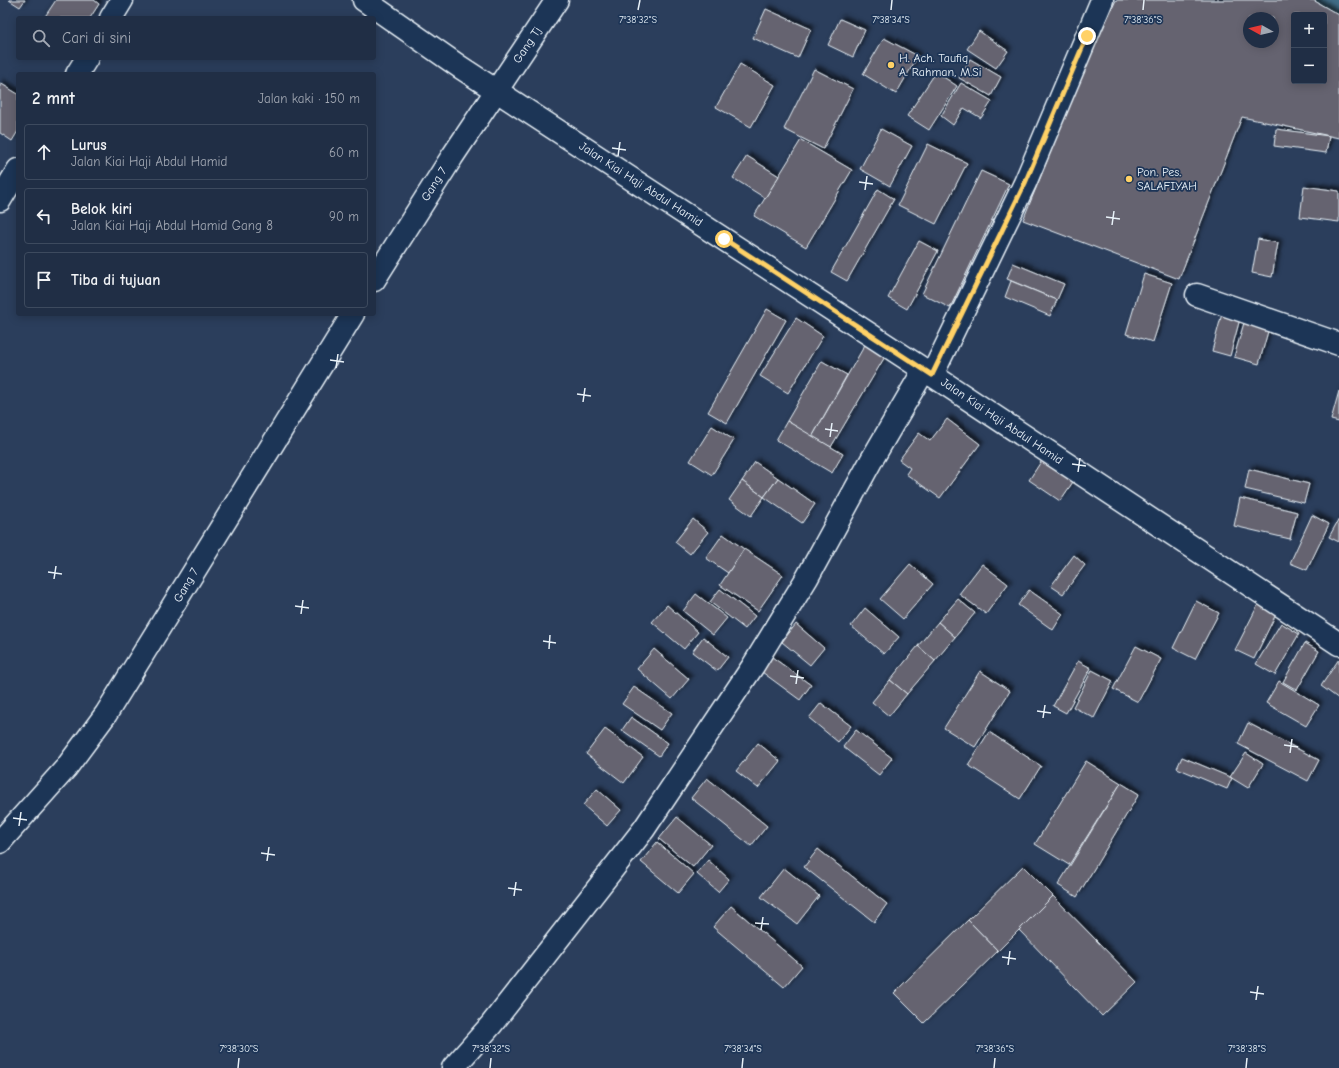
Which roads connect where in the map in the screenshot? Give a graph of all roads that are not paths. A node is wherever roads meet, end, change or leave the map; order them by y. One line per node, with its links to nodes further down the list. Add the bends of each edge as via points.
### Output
1 (122, 0): 5 (street)
2 (364, 0): 8 (street, Jalan Kiai Haji Abdul Hamid)
3 (557, 0): 8 (street, Gang Tj)
4 (1102, 0): 15 (street, via 1025,183)
5 (112, 16)
6 (86, 60): 7 (street)
7 (78, 72)
8 (496, 90): 11 (street, Gang 7); 15 (street, Jalan Kiai Haji Abdul Hamid)
9 (16, 173): 10 (street)
10 (0, 200)
11 (376, 277)
12 (1197, 295): 14 (street)
13 (351, 316): 17 (street, Gang 7, via 106,714 66,768)
14 (1339, 344)
15 (928, 373): 16 (street, Jalan Kiai Haji Abdul Hamid); 18 (street, via 871,461 807,578 753,666 653,816 491,1025)
16 (1339, 644)
17 (0, 842)
18 (453, 1068)

